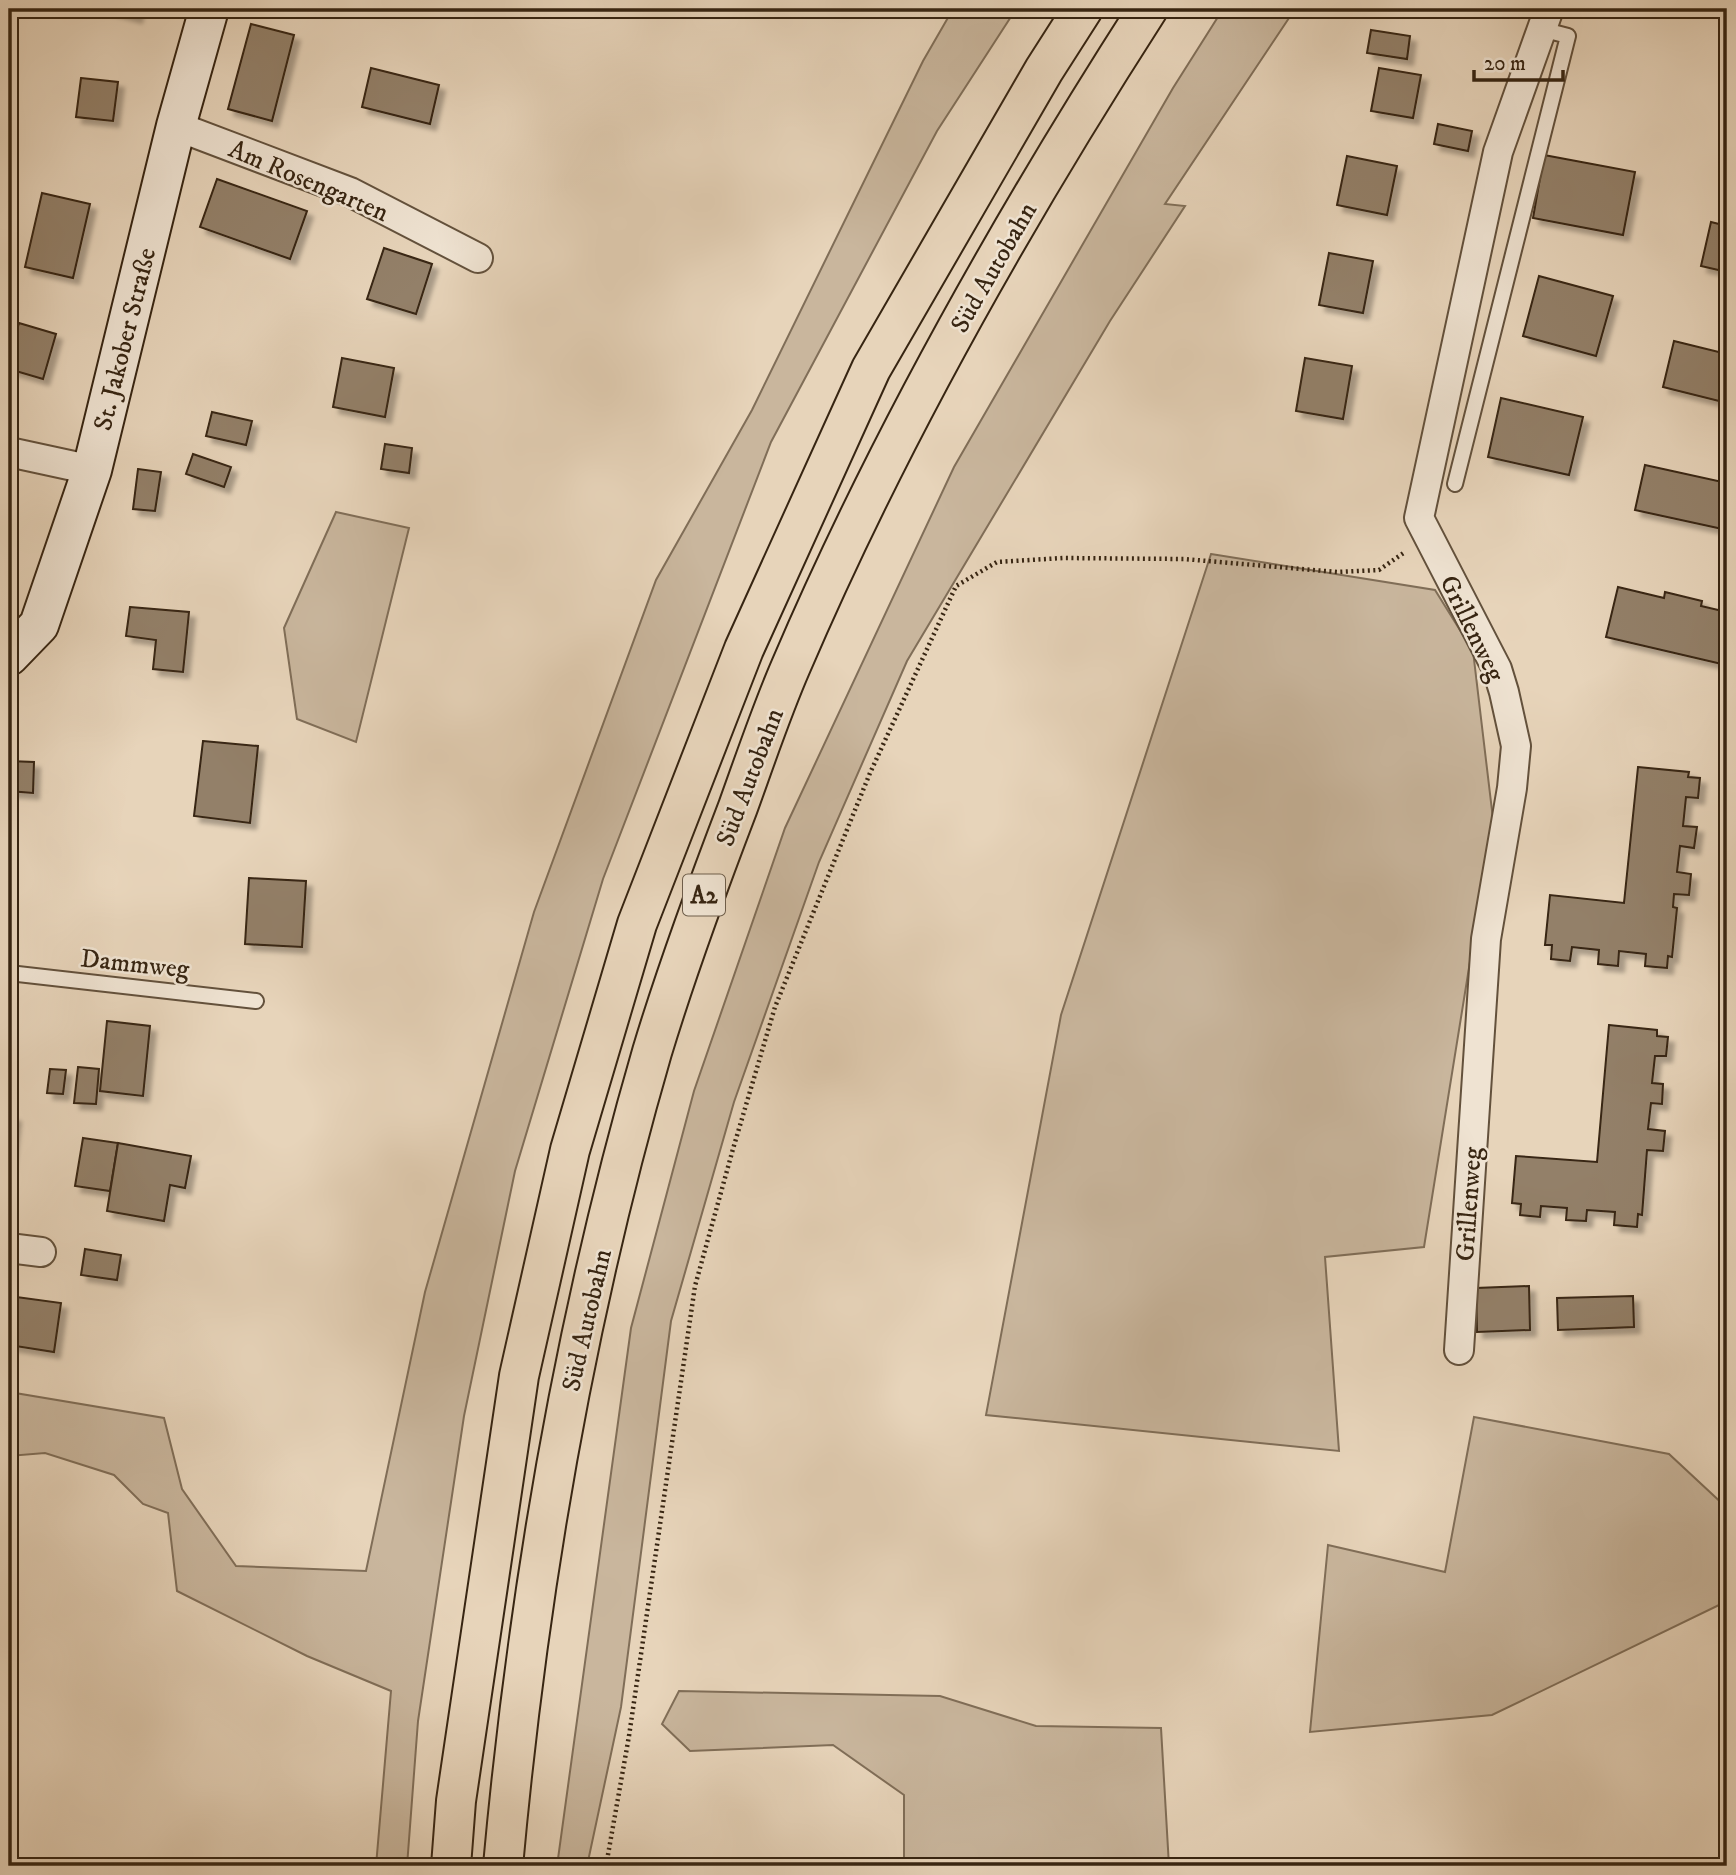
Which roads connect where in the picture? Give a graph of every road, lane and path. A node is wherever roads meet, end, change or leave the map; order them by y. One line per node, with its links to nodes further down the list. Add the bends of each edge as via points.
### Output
1 (209, 9): 5 (main road, St. Jakober Straße)
2 (1083, 9): 17 (highway, Süd Autobahn / A2, via 871,369 744,649 637,924 570,1150 519,1376 456,1801)
3 (1148, 9): 18 (highway, Süd Autobahn / A2, via 1003,245 852,530 789,670 690,934 621,1163 570,1393 534,1599)
4 (1545, 19): 9 (lane, via 1568,36); 10 (street, via 1498,152)
5 (176, 126): 6 (street, Am Rosengarten, via 350,192); 8 (main road, St. Jakober Straße)
6 (478, 258)
7 (9, 452): 8 (street)
8 (92, 470): 11 (main road, St. Jakober Straße, via 39,625)
9 (1455, 484)
10 (1419, 518): 16 (street, Grillenweg, via 1497,669 1516,746 1486,939); 19 (path, via 1411,548 1379,570 1337,572 1184,559 1063,558 997,562 956,586 870,773 775,1007 695,1286)
11 (9, 656)
12 (9, 973): 13 (lane, Dammweg)
13 (256, 1001)
14 (9, 1248): 15 (street)
15 (41, 1252)
16 (1459, 1350)
17 (451, 1866)
18 (503, 1866)
19 (606, 1866)

